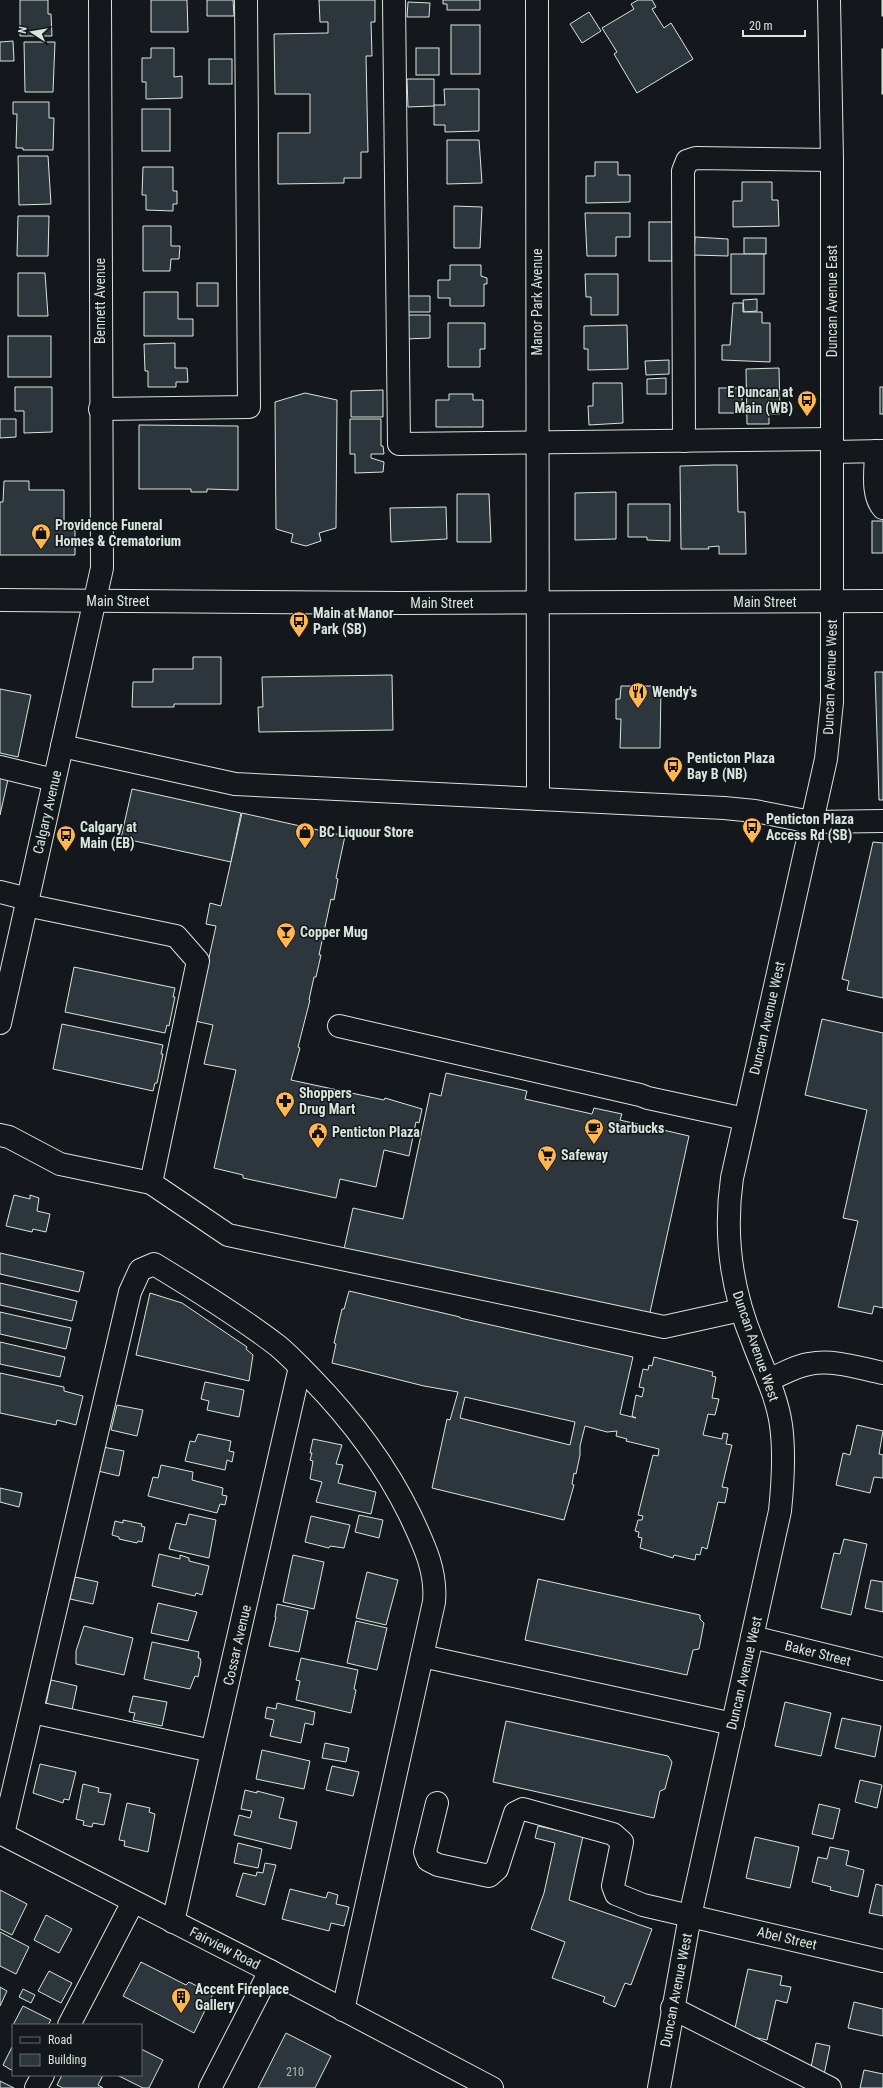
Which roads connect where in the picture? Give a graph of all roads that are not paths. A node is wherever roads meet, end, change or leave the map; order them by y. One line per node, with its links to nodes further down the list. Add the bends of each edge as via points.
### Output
1 (100, 0): 7 (street, Bennett Avenue)
2 (246, 0): 7 (street, via 249,407)
3 (394, 0): 9 (street, via 399,444)
4 (537, 0): 9 (street, Manor Park Avenue)
5 (829, 0): 6 (street, Duncan Avenue East)
6 (832, 160): 8 (street, via 696,158 687,161 683,171); 10 (street, Duncan Avenue East)
7 (100, 409): 15 (street, Bennett Avenue, via 102,568)
8 (684, 441): 9 (street); 10 (street)
9 (537, 442): 17 (street, Manor Park Avenue)
10 (832, 445): 11 (street); 16 (street, Duncan Avenue East)
11 (879, 451): 12 (street, via 876,491 877,501)
12 (883, 508)
13 (0, 600): 15 (street, Main Street)
14 (883, 600): 16 (street, Main Street)
15 (94, 601): 17 (street, Main Street); 18 (street, Calgary Avenue)
16 (832, 601): 17 (street, Main Street); 23 (street, Duncan Avenue West, via 830,732)
17 (537, 603): 21 (street, Manor Park Avenue)
18 (62, 746): 20 (street, Calgary Avenue); 21 (street, via 235,784)
19 (0, 767): 20 (street)
20 (54, 780): 25 (street, Calgary Avenue)
21 (538, 799): 23 (street, via 724,808)
22 (883, 821): 23 (street)
23 (811, 822): 28 (street, Duncan Avenue West)
24 (0, 892): 25 (street)
25 (27, 902): 26 (street, Calgary Avenue); 30 (street, via 176,936 198,961)
26 (0, 1023)
27 (339, 1026): 28 (street)
28 (745, 1119): 31 (street, Duncan Avenue West, via 732,1178 728,1224 733,1278)
29 (0, 1135): 30 (street, via 9,1137 60,1164)
30 (151, 1183): 31 (street, via 228,1235 664,1327)
31 (741, 1310): 34 (street, Duncan Avenue West)
32 (300, 1367): 36 (street, via 350,1421 376,1456 401,1496 426,1550 435,1587); 38 (street, via 279,1347 217,1302 154,1264 140,1270 130,1292 114,1355); 40 (street, Cossar Avenue)
33 (883, 1373): 34 (street, via 848,1365 824,1363 808,1364)
34 (768, 1380): 35 (street, Duncan Avenue West, via 781,1425 783,1477 780,1511)
35 (752, 1637): 37 (street, Baker Street); 39 (street, Duncan Avenue West)
36 (422, 1656): 39 (street); 49 (street)
37 (883, 1669)
38 (32, 1712): 40 (street); 42 (street)
39 (733, 1724): 44 (street, Duncan Avenue West)
40 (212, 1751): 45 (street, Cossar Avenue)
41 (437, 1803): 44 (street, Abel Street, via 425,1852 428,1860 438,1865 489,1876 497,1869 515,1813 522,1809 613,1834 622,1842 613,1886 616,1894 643,1905)
42 (1, 1834): 43 (street, Fairview Road)
43 (133, 1902): 45 (street, Fairview Road); 50 (street)
44 (690, 1916): 46 (street, Abel Street); 48 (street, Duncan Avenue West)
45 (173, 1922): 47 (street, Fairview Road)
46 (883, 1961)
47 (270, 1971): 49 (street, Fairview Road); 53 (street)
48 (672, 2008): 55 (street, Duncan Avenue West); 56 (street)
49 (343, 2010): 54 (street, Fairview Road)
50 (70, 2024)
51 (42, 2076): 52 (street)
52 (36, 2088)
53 (210, 2088)
54 (492, 2088)
55 (658, 2088)
56 (830, 2088)

